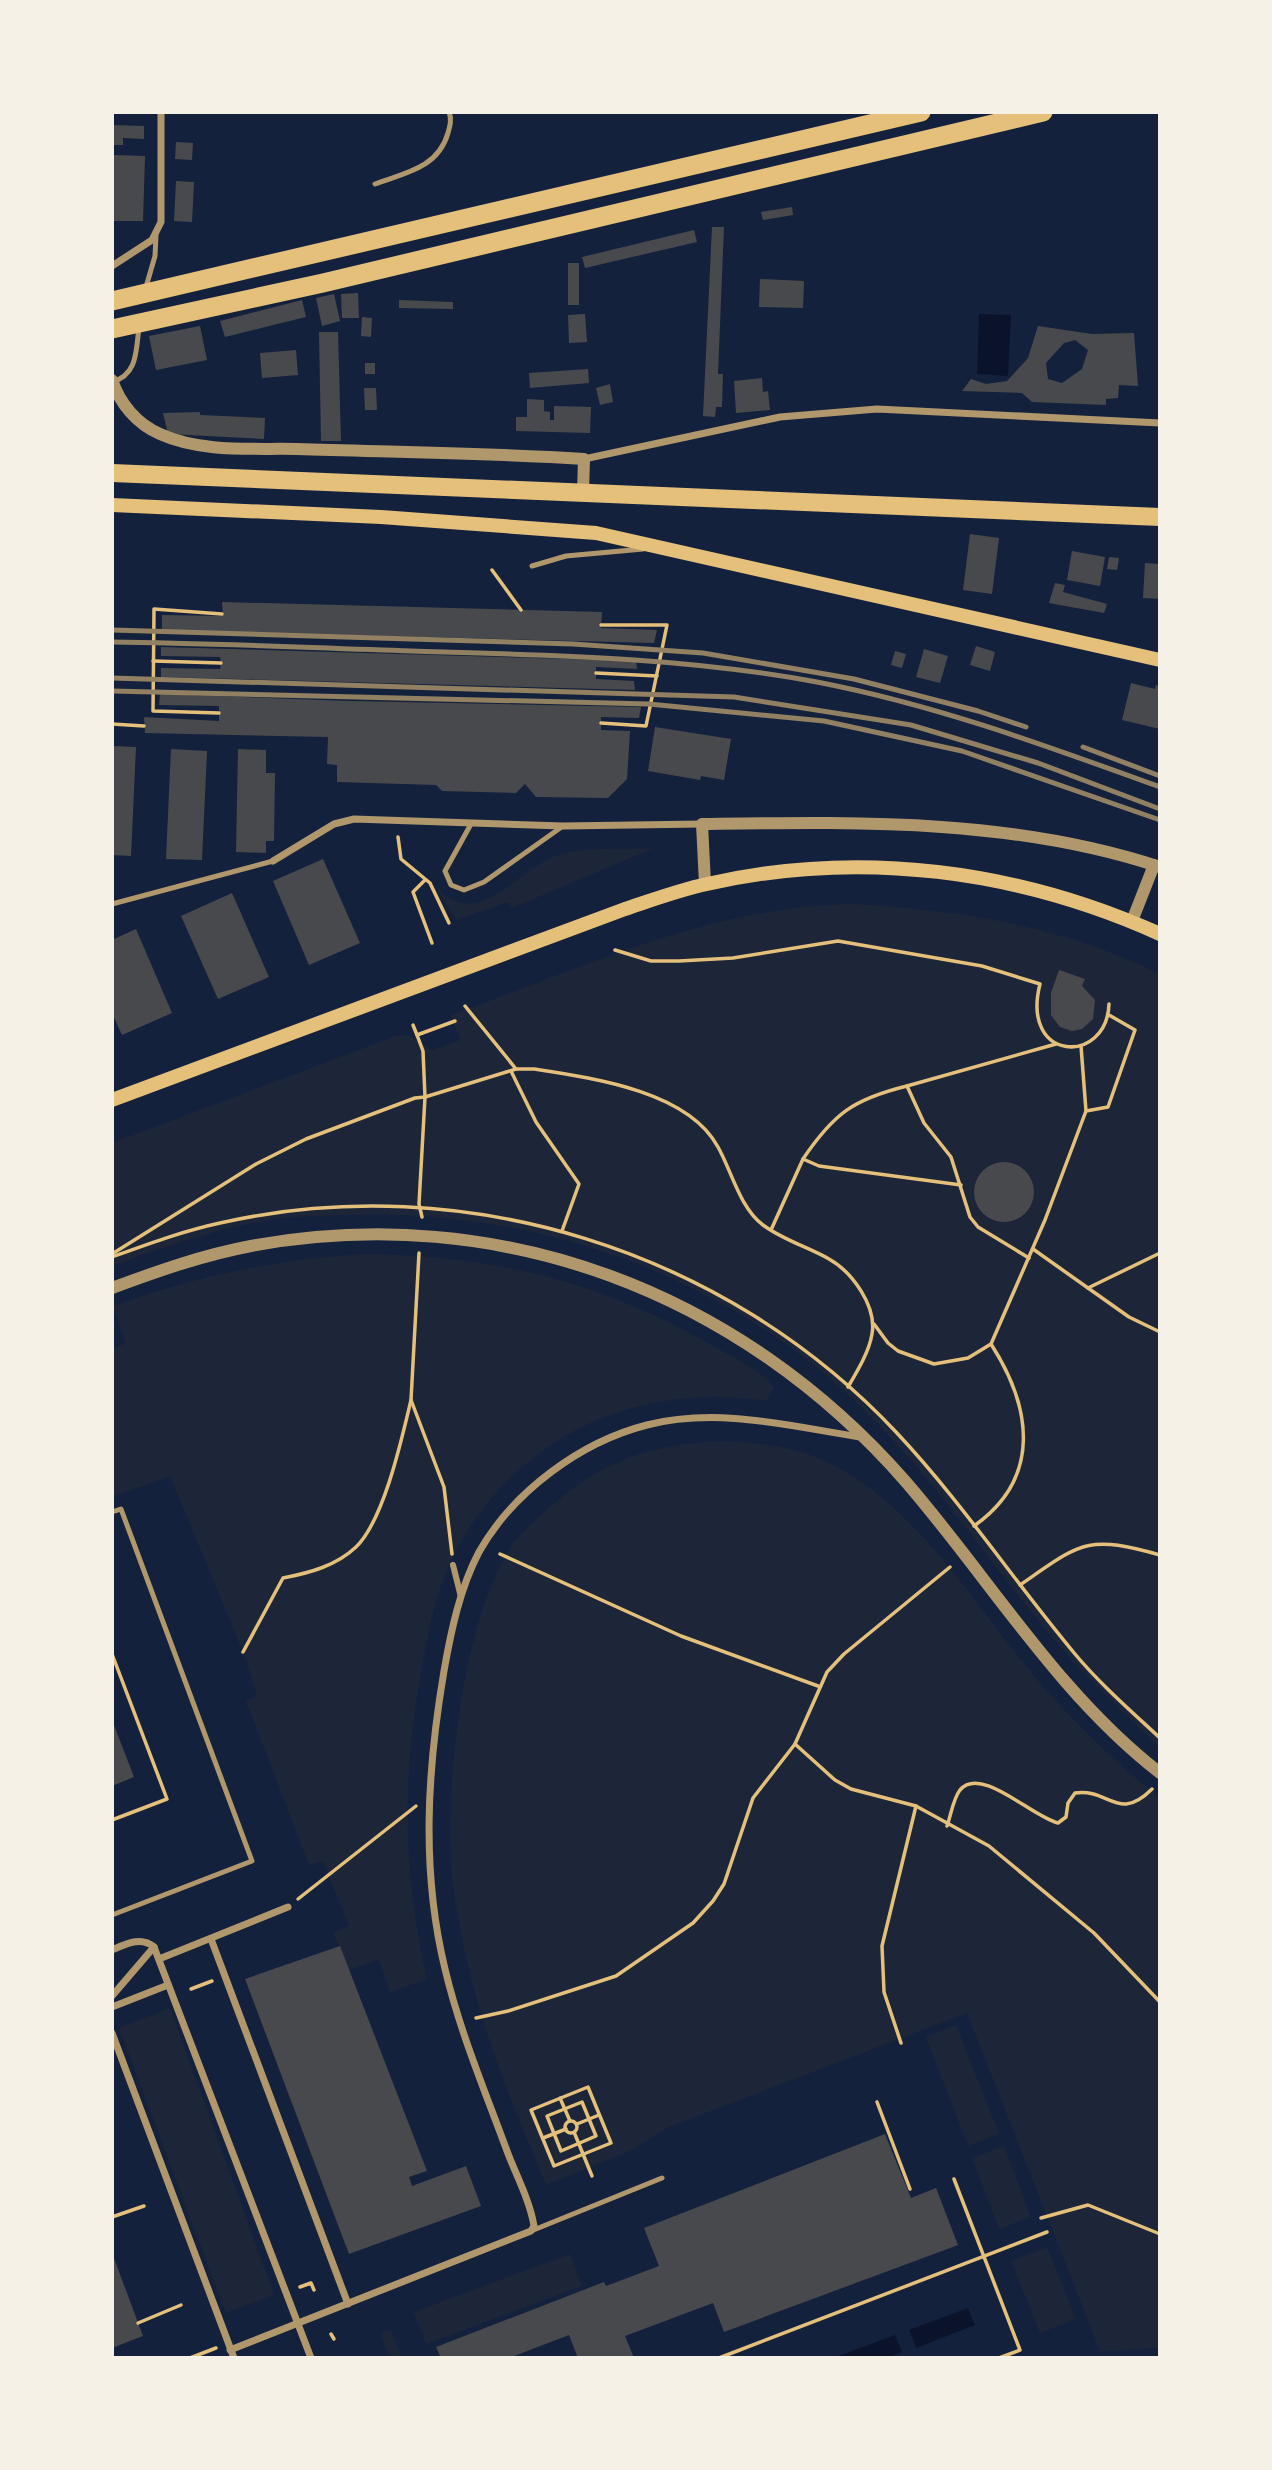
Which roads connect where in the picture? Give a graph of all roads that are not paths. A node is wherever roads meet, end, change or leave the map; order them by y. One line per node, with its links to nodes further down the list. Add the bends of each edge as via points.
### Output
1 (162, 112): 6 (street, via 161,222)
2 (449, 112): 5 (lane, via 447,135 428,165)
3 (921, 112): 8 (highway)
4 (1043, 112): 11 (highway)
5 (375, 184)
6 (156, 233): 7 (street, via 147,245); 9 (lane)
7 (112, 267)
8 (112, 300)
9 (142, 304)
10 (140, 312): 12 (lane, via 133,366 125,377)
11 (112, 329)
12 (112, 381): 14 (street, via 124,405 144,425 162,435 200,444)
13 (1160, 424): 14 (street, via 877,409 780,417)
14 (584, 458): 16 (street)
15 (112, 473): 16 (main road)
16 (583, 493): 18 (main road)
17 (112, 505): 19 (main road, via 539,528)
18 (1160, 517)
19 (666, 547): 20 (lane, via 566,556); 21 (main road)
20 (532, 566)
21 (1160, 660)
22 (471, 824): 24 (street); 24 (lane, via 445,871 452,885 464,890 484,882); 25 (street, via 346,820)
23 (702, 824): 24 (street); 26 (street, via 959,827 1032,837); 27 (street)
24 (563, 826)
25 (273, 861): 28 (lane)
26 (1157, 866): 29 (street)
27 (705, 884): 29 (main road, via 822,868 926,870 1027,886); 31 (main road, via 607,915)
28 (112, 904)
29 (1132, 922): 30 (main road)
30 (1160, 934)
31 (112, 1100)
32 (112, 1288): 33 (street, via 216,1254 305,1239 421,1236 508,1246 612,1275 706,1318 779,1364)
33 (864, 1437): 36 (street, via 751,1418 709,1417 667,1420 608,1438 564,1464 518,1502 485,1542); 37 (street, via 907,1483 1063,1679)
34 (112, 1512): 39 (lane, via 121,1509 252,1861)
35 (453, 1565): 36 (street)
36 (461, 1597): 49 (street, via 441,1693 428,1796 431,1886 445,1969 470,2054 534,2222)
37 (1160, 1773)
38 (288, 1907): 40 (street)
39 (112, 1915)
40 (211, 1939): 43 (street); 50 (street)
41 (154, 1947): 42 (street, via 141,1941); 43 (street); 45 (street)
42 (112, 1950)
43 (159, 1959): 44 (street)
44 (169, 1985): 46 (street); 51 (street)
45 (112, 1996)
46 (112, 2007)
47 (112, 2033): 52 (street)
48 (662, 2178): 49 (lane)
49 (531, 2231): 50 (street)
50 (348, 2304): 51 (street)
51 (298, 2324): 52 (street); 53 (street)
52 (231, 2350)
53 (311, 2358)

